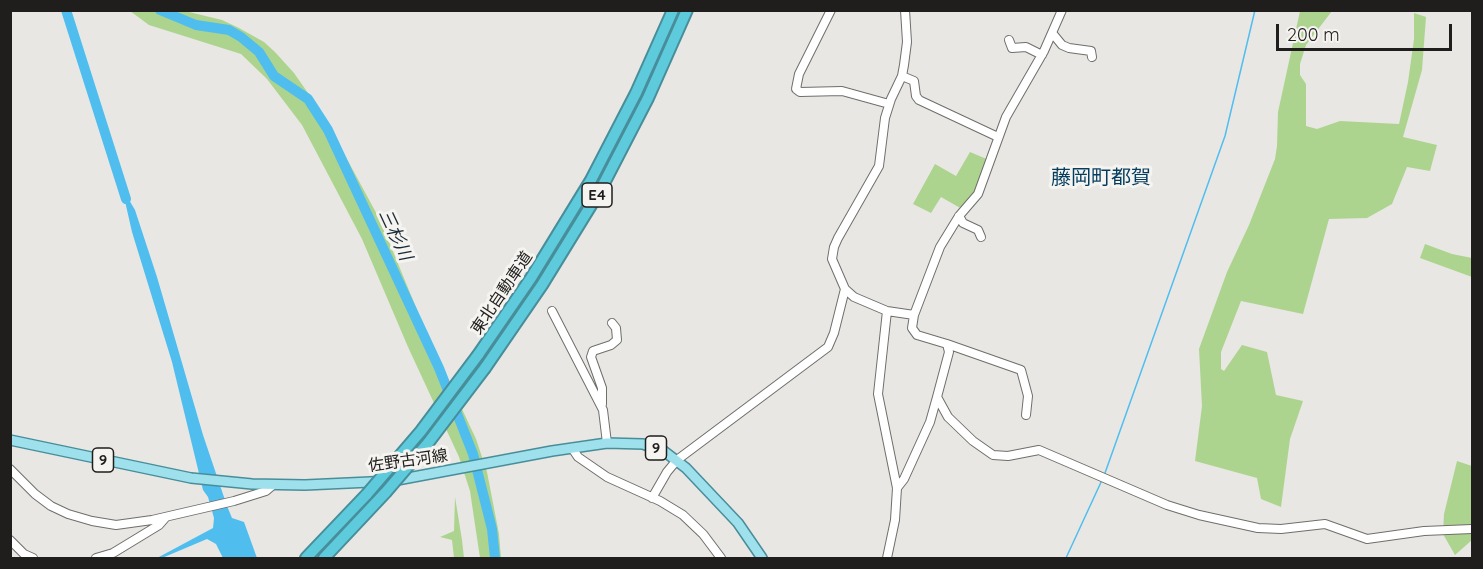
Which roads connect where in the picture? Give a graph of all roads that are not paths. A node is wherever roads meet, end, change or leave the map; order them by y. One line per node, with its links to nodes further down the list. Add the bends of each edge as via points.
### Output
1 (673, 10): 37 (highway, 東北自動車道 / E4, bridge, via 591,180 531,278 421,431)
2 (687, 10): 38 (highway, 東北自動車道 / E4, bridge, via 601,189 542,285 486,368 428,443)
3 (831, 10): 11 (street, via 799,74 796,89 842,91)
4 (905, 10): 10 (street, via 907,42)
5 (1062, 10): 6 (street)
6 (1053, 34): 8 (street); 9 (street, via 1062,45 1090,51)
7 (1009, 40): 8 (street, via 1012,48 1026,47)
8 (1042, 55): 12 (street)
9 (1092, 57)
10 (902, 76): 11 (street); 12 (street, via 914,81 919,100)
11 (889, 104): 15 (street, via 879,166 834,247 832,259)
12 (998, 137): 13 (street, via 978,194)
13 (959, 216): 14 (street); 18 (street, via 937,253)
14 (981, 237)
15 (845, 289): 16 (street, via 854,297); 27 (street, via 834,333 824,351)
16 (887, 310): 18 (street); 30 (street, via 878,394)
17 (552, 311): 22 (street)
18 (914, 315): 20 (street, via 912,328 917,335)
19 (612, 323): 22 (street, via 617,340 593,351 591,357 602,388)
20 (947, 344): 21 (street, via 949,352); 23 (street, via 1021,370 1028,396)
21 (937, 397): 30 (street, via 930,422); 33 (street, via 948,417 993,455 1039,450 1199,515 1258,528 1325,524 1367,539)
22 (603, 410): 25 (street)
23 (1026, 416)
24 (10, 440): 29 (main road, 佐野古河線 / 9, via 196,478)
25 (607, 443): 26 (main road, 佐野古河線 / 9); 27 (main road, 佐野古河線 / 9, via 643,444)
26 (572, 448): 29 (main road, 佐野古河線 / 9, via 413,478); 31 (street, via 606,477)
27 (677, 460): 31 (street); 40 (main road, 佐野古河線 / 9, via 738,523)
28 (10, 469): 32 (street, via 35,494 68,514 116,525)
29 (273, 485): 32 (street, via 266,491 227,503)
30 (897, 488): 41 (street)
31 (652, 498): 39 (street, via 693,523)
32 (167, 517): 36 (street, via 113,552)
33 (1473, 529)
34 (10, 540): 35 (street)
35 (33, 558)
36 (96, 558)
37 (306, 558)
38 (324, 558)
39 (721, 558)
40 (762, 558)
41 (886, 558)

